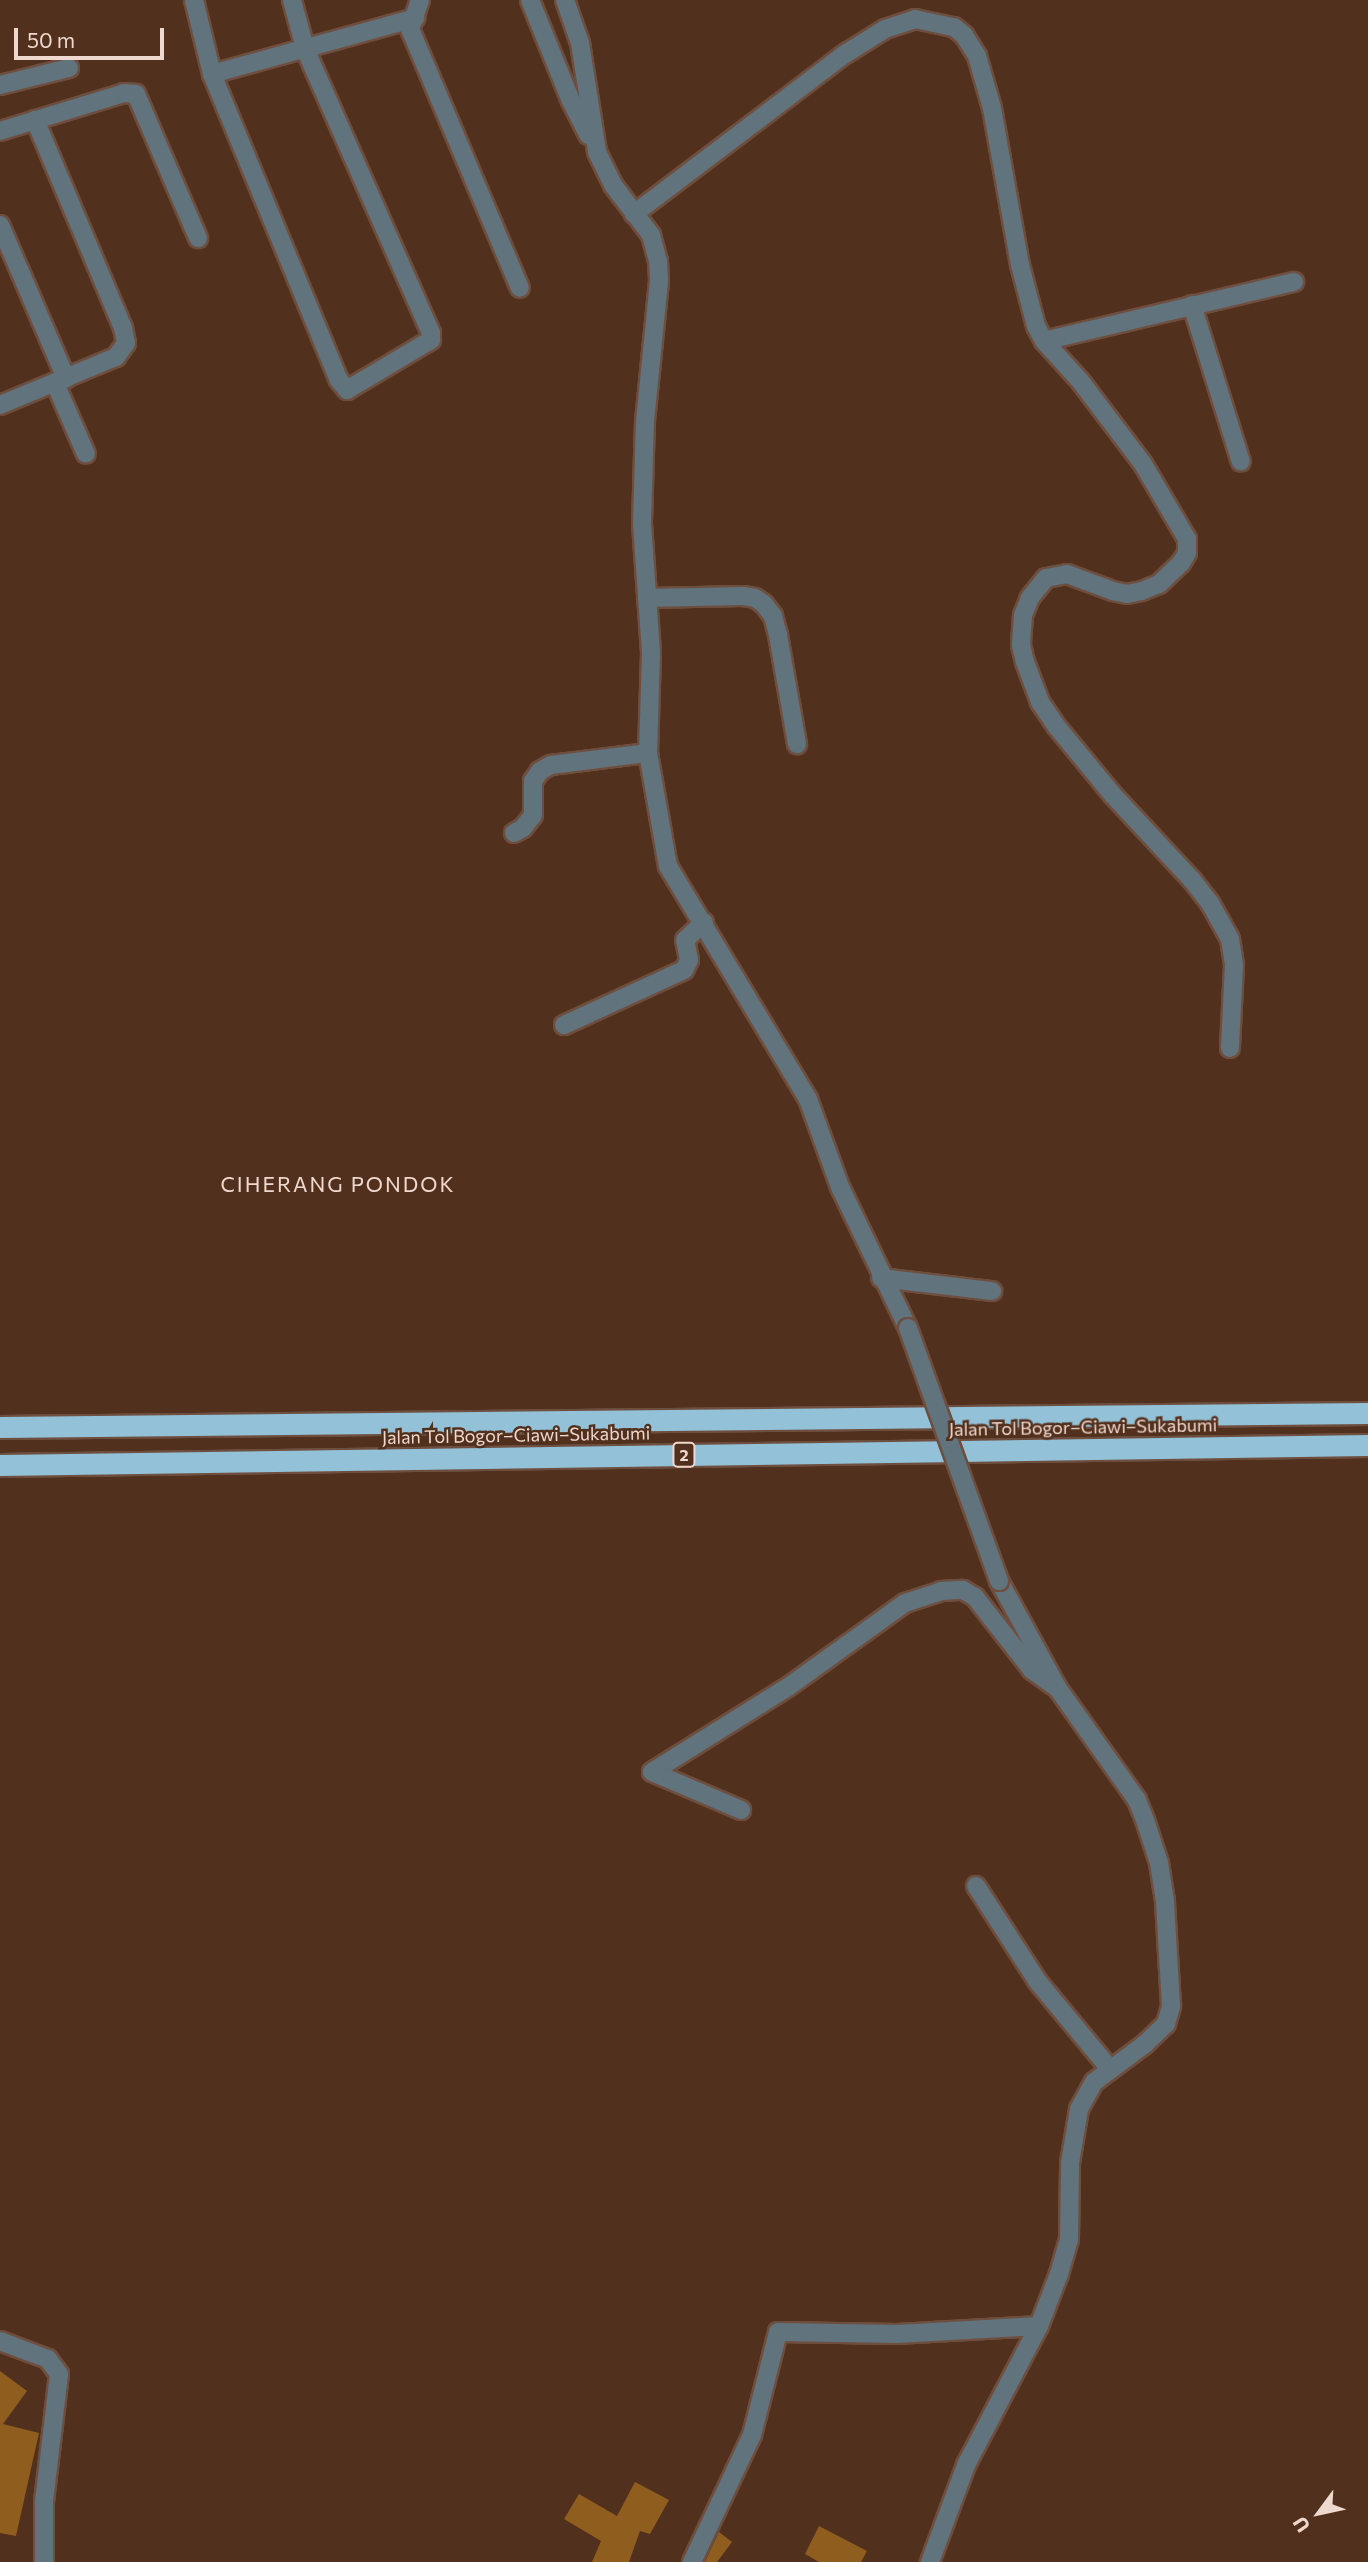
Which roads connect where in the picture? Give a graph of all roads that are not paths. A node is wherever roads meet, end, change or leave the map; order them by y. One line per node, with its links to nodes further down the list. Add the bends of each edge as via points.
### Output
1 (194, 0): 9 (street)
2 (292, 0): 7 (street)
3 (420, 0): 6 (street)
4 (530, 0): 13 (street, via 570,101)
5 (565, 0): 13 (street, via 582,54)
6 (415, 19): 7 (street); 18 (street, via 411,29)
7 (306, 48): 9 (street); 9 (street, via 431,333 430,340 347,390)
8 (69, 68): 10 (street)
9 (212, 74)
10 (0, 85)
11 (36, 120): 12 (street); 16 (street, via 124,93 136,94); 21 (street, via 126,335 116,357)
12 (0, 131)
13 (597, 152): 14 (street, via 612,186)
14 (634, 214): 20 (street, via 845,54 885,29 915,19 954,27 977,56 992,108 1024,284); 25 (street, via 656,248 659,281 643,457)
15 (0, 225): 21 (street)
16 (198, 239)
17 (1294, 282): 19 (street)
18 (520, 288)
19 (1192, 305): 20 (street); 24 (street)
20 (1044, 341): 31 (street, via 1143,464 1180,523 1187,552 1171,575 1142,592 1113,591 1067,574 1046,578 1023,615 1025,662 1040,702 1057,727 1192,880 1230,939 1234,965)
21 (61, 380): 22 (street); 23 (street)
22 (0, 405)
23 (86, 454)
24 (1241, 462)
25 (647, 598): 26 (street, via 743,596 764,604 778,635); 27 (street, via 651,653)
26 (797, 744)
27 (648, 753): 28 (street, via 551,765 540,771 533,781 533,815); 29 (street, via 668,866)
28 (514, 833)
29 (704, 922): 30 (street, via 685,940 689,960 684,970); 32 (street, via 808,1099 840,1187)
30 (564, 1025)
31 (1230, 1048)
32 (881, 1278): 33 (street); 38 (street, bridge, via 908,1328 999,1581)
33 (992, 1291)
34 (1368, 1413): 35 (highway, Jalan Tol Bogor–Ciawi–Sukabumi / 2)
35 (0, 1427)
36 (1368, 1446): 37 (highway, Jalan Tol Bogor–Ciawi–Sukabumi / 2)
37 (0, 1465)
38 (1058, 1689): 39 (street, via 1032,1670 975,1597 963,1590 921,1596 652,1772); 41 (street, via 1137,1800 1159,1863 1165,1901 1171,2006 1166,2024)
39 (741, 1810)
40 (976, 1886): 41 (street, via 1061,2013)
41 (1110, 2068): 42 (street, via 1088,2090 1075,2124 1069,2239)
42 (1039, 2326): 45 (street, via 897,2334 778,2332 752,2435); 46 (street, via 970,2456)
43 (0, 2341): 44 (street, via 48,2359 60,2374 44,2502)
44 (44, 2562)
45 (692, 2562)
46 (930, 2562)

